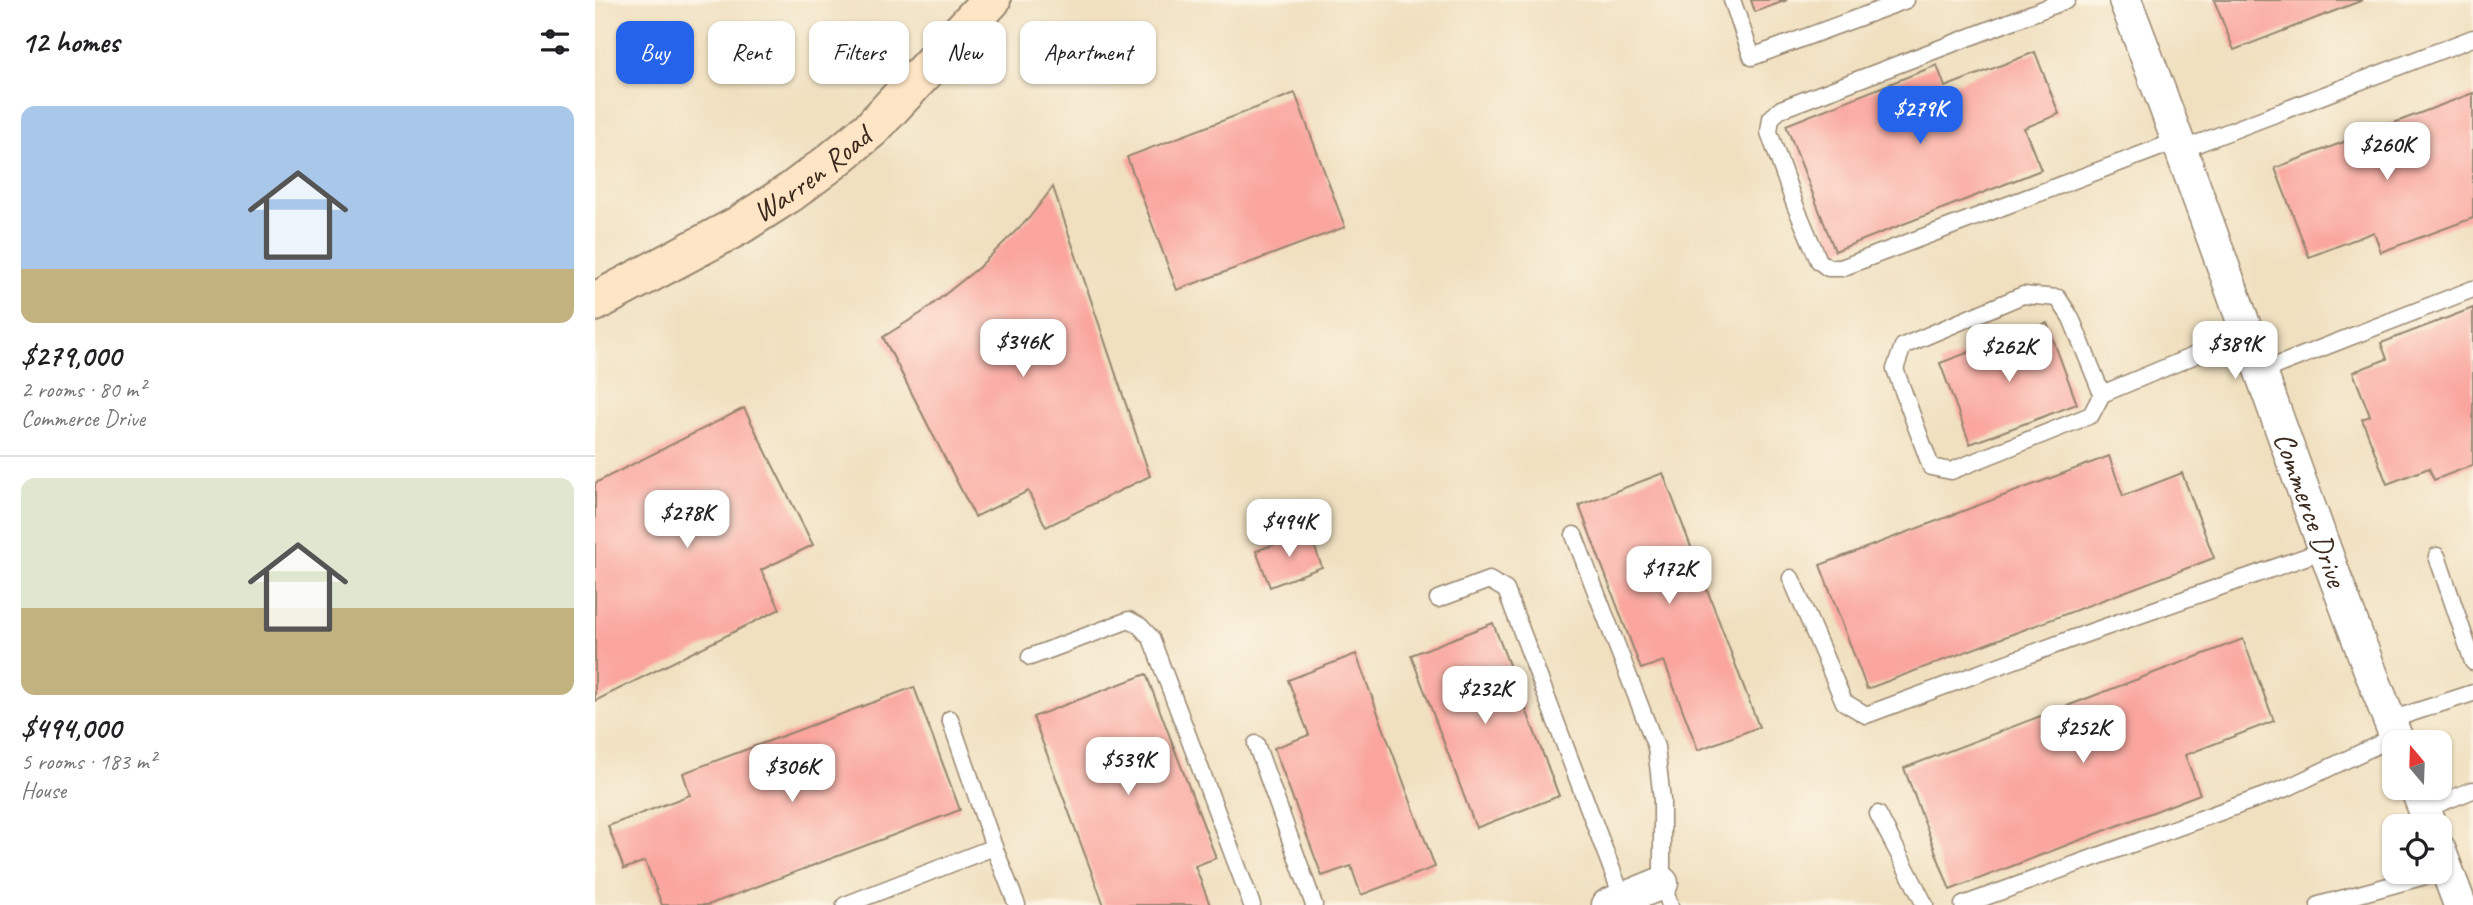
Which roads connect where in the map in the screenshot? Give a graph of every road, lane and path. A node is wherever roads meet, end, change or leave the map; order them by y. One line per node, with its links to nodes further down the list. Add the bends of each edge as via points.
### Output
1 (991, 0): 9 (main road, Warren Road, via 872,128 831,162 738,226)
2 (1732, 0): 3 (lane, via 1752,57)
3 (1906, 0)
4 (2067, 0): 7 (lane, via 1781,109 1771,118 1769,132 1776,154 1819,261 1828,268 1841,268)
5 (2125, 0): 7 (street, Commerce Drive)
6 (2473, 38): 7 (lane)
7 (2179, 145): 10 (street, Commerce Drive)
8 (2473, 289): 11 (lane)
9 (595, 302)
10 (2246, 334): 11 (street, Commerce Drive); 12 (lane)
11 (2260, 372): 14 (street, Commerce Drive)
12 (2102, 394): 12 (lane, via 2091,415 1951,471 1931,467 1895,369 1903,345 2024,295 2058,298)
13 (1574, 535): 32 (lane, via 1656,747)
14 (2325, 550): 16 (lane, via 1866,715 1844,702); 22 (street, Commerce Drive)
15 (2437, 556): 19 (lane)
16 (1791, 578)
17 (1438, 599): 33 (lane, via 1489,580 1506,590)
18 (1030, 657): 36 (lane, via 1129,620 1151,638)
19 (2473, 662)
20 (2473, 693): 23 (lane)
21 (950, 719): 29 (lane)
22 (2394, 730)
23 (2401, 730)
24 (2382, 740): 39 (lane, via 2289,788)
25 (1256, 744): 37 (lane)
26 (2473, 790): 27 (lane)
27 (2424, 807)
28 (1878, 814): 38 (lane)
29 (994, 847): 34 (lane); 35 (lane)
30 (2382, 882): 40 (lane)
31 (2452, 882): 41 (street)
32 (1666, 894): 33 (street)
33 (1615, 902)
34 (845, 905)
35 (1017, 905)
36 (1252, 905)
37 (1314, 905)
38 (1925, 905)
39 (1963, 905)
40 (2319, 905)
41 (2461, 905)

